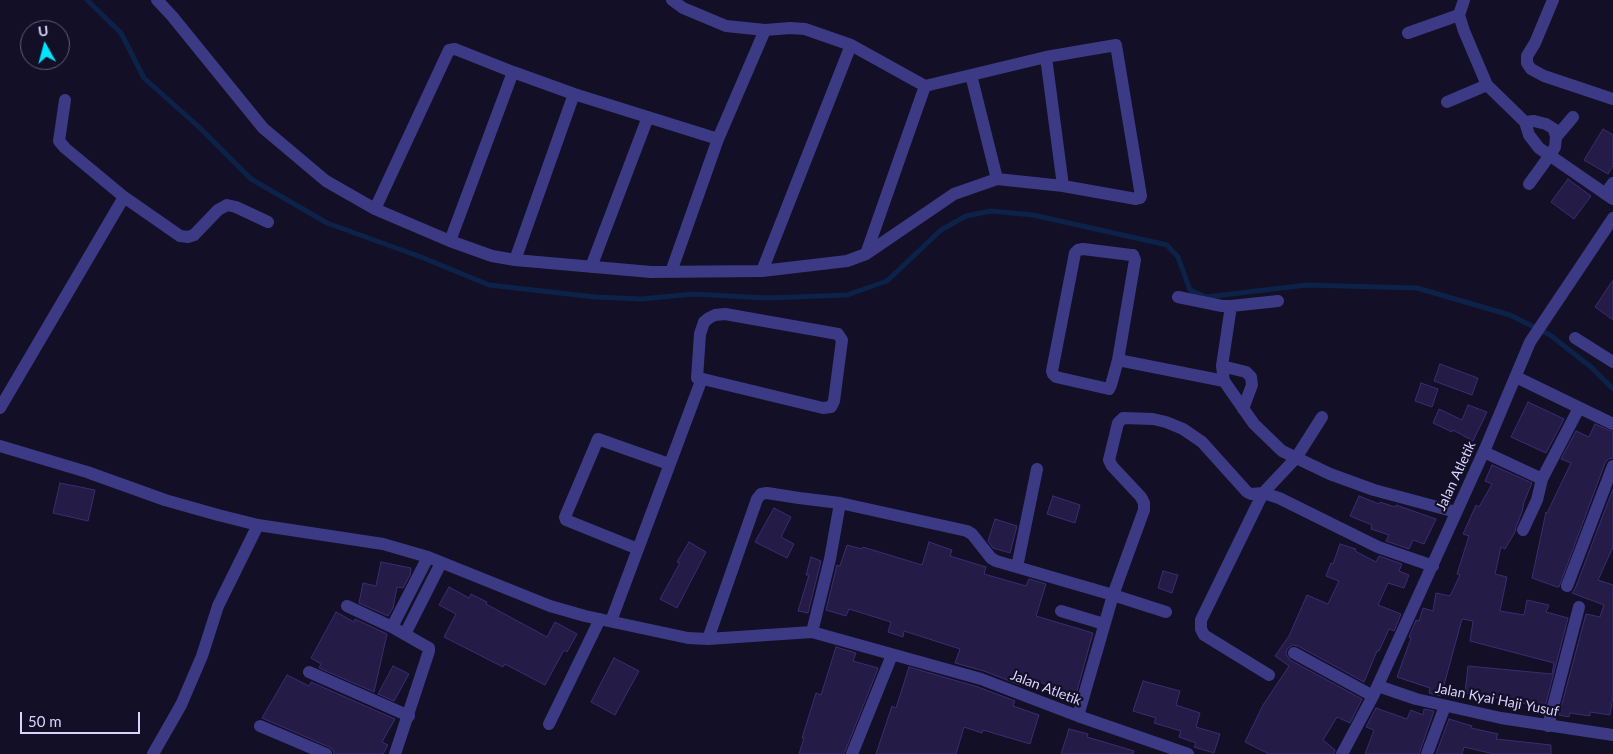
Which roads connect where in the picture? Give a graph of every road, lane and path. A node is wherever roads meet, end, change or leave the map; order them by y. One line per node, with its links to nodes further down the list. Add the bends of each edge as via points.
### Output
1 (157, 0): 29 (street, via 264,128 326,181)
2 (672, 0): 6 (street, via 726,26)
3 (1464, 0): 5 (street)
4 (1553, 0): 16 (street, via 1527,56 1527,63 1544,76)
5 (1459, 15): 7 (street); 13 (street)
6 (765, 30): 8 (street, via 805,30); 22 (street)
7 (1408, 33)
8 (851, 45): 12 (street); 36 (street)
9 (1046, 57): 11 (street); 26 (street); 26 (street, via 1116,45 1141,196 1136,199)
10 (513, 72): 14 (street); 29 (street, via 455,49 447,51); 32 (street)
11 (971, 75): 12 (street); 24 (street)
12 (925, 86): 33 (street)
13 (1487, 86): 17 (street); 20 (street)
14 (574, 94): 18 (street); 34 (street)
15 (65, 100): 28 (street, via 59,141)
16 (1613, 100)
17 (1447, 102)
18 (648, 117): 22 (street); 35 (street)
19 (1573, 117): 21 (street)
20 (1525, 122): 21 (street, via 1546,124 1554,129); 23 (street, via 1533,141)
21 (1556, 137): 23 (street)
22 (718, 139): 37 (street)
23 (1550, 155): 25 (street); 27 (street)
24 (997, 179): 26 (street); 33 (street, via 954,194)
25 (1529, 184)
26 (1063, 186)
27 (1610, 192)
28 (124, 198): 31 (street, via 180,236 194,234 227,204); 48 (street)
29 (375, 208): 32 (street)
30 (1613, 218): 45 (street, Jalan Atletik, via 1530,342)
31 (268, 222)
32 (450, 241): 34 (street, via 492,256)
33 (866, 254): 36 (street, via 847,261)
34 (515, 260): 35 (street)
35 (591, 267): 37 (street)
36 (762, 271): 37 (street)
37 (672, 272)
38 (1178, 297): 40 (street)
39 (1278, 301): 40 (street)
40 (1231, 306): 44 (street)
41 (1575, 338): 43 (street)
42 (1118, 360): 42 (street, via 1134,257 1078,250 1053,374 1108,388); 47 (street)
43 (1613, 362)
44 (1222, 366): 47 (street); 49 (street, via 1246,372 1251,377 1252,385)
45 (1516, 377): 50 (street); 54 (street, Jalan Atletik)
46 (700, 379): 46 (street, via 823,408 831,407 842,340 838,334 725,314 715,315 704,322 700,334); 56 (street); 76 (street)
47 (1224, 381): 49 (street)
48 (0, 408)
49 (1243, 408): 55 (street, via 1254,424 1282,451)
50 (1579, 408): 52 (street); 59 (street)
51 (1322, 417): 55 (street)
52 (1613, 424)
53 (0, 446): 63 (street, Jalan Atletik, via 165,500)
54 (1484, 452): 59 (street); 62 (street, Jalan Atletik)
55 (1296, 458): 60 (street); 62 (street, via 1374,490)
56 (666, 463): 65 (street); 65 (street, via 598,439 566,517 566,520)
57 (1613, 466): 70 (street)
58 (1037, 469): 69 (street)
59 (1542, 479): 64 (street, via 1537,500)
60 (1263, 493): 68 (street, via 1378,547); 71 (street, via 1251,494 1244,489 1202,442 1183,429 1153,419 1123,418 1118,423 1109,463 1141,497 1144,510); 85 (street, via 1202,620 1201,629 1204,635)
61 (840, 503): 69 (street, via 967,531 991,558); 79 (street); 81 (street, via 767,492 761,494)
62 (1456, 512): 68 (street, Jalan Atletik)
63 (258, 525): 66 (street, Jalan Atletik, via 383,544); 95 (street, via 218,606 202,656 181,705)
64 (1523, 530)
65 (634, 547): 76 (street)
66 (428, 558): 67 (street, Jalan Atletik); 78 (street)
67 (441, 563): 76 (street, Jalan Atletik, via 550,606); 80 (street)
68 (1433, 566): 86 (street, Jalan Atletik)
69 (1017, 568): 71 (street)
70 (1567, 586)
71 (1114, 594): 75 (street); 77 (street)
72 (347, 606): 78 (street)
73 (1579, 607): 92 (street)
74 (1060, 611): 77 (street)
75 (1166, 612)
76 (605, 620): 81 (street, Jalan Atletik, via 688,638); 90 (street)
77 (1104, 624): 89 (street)
78 (392, 627): 80 (street)
79 (812, 632): 81 (street, Jalan Atletik); 83 (street, Jalan Atletik)
80 (405, 634): 88 (street, via 428,646 429,650)
81 (708, 639)
82 (1294, 653): 86 (street, Jalan Kyai Haji Yusuf)
83 (892, 655): 89 (street, Jalan Atletik, via 981,679); 98 (street)
84 (309, 672): 88 (street)
85 (1269, 674)
86 (1375, 692): 87 (street, Jalan Kyai Haji Yusuf); 100 (street, Jalan Atletik)
87 (1445, 706): 92 (street, Jalan Kyai Haji Yusuf); 101 (street)
88 (409, 716): 97 (street)
89 (1078, 716): 94 (street, Jalan Atletik)
90 (549, 724)
91 (260, 726): 96 (street)
92 (1548, 726): 93 (street, Jalan Kyai Haji Yusuf)
93 (1613, 735)
94 (1160, 749): 99 (street, Jalan Atletik)
95 (153, 754)
96 (326, 754)
97 (395, 754)
98 (852, 754)
99 (1188, 754)
100 (1342, 754)
101 (1427, 754)

